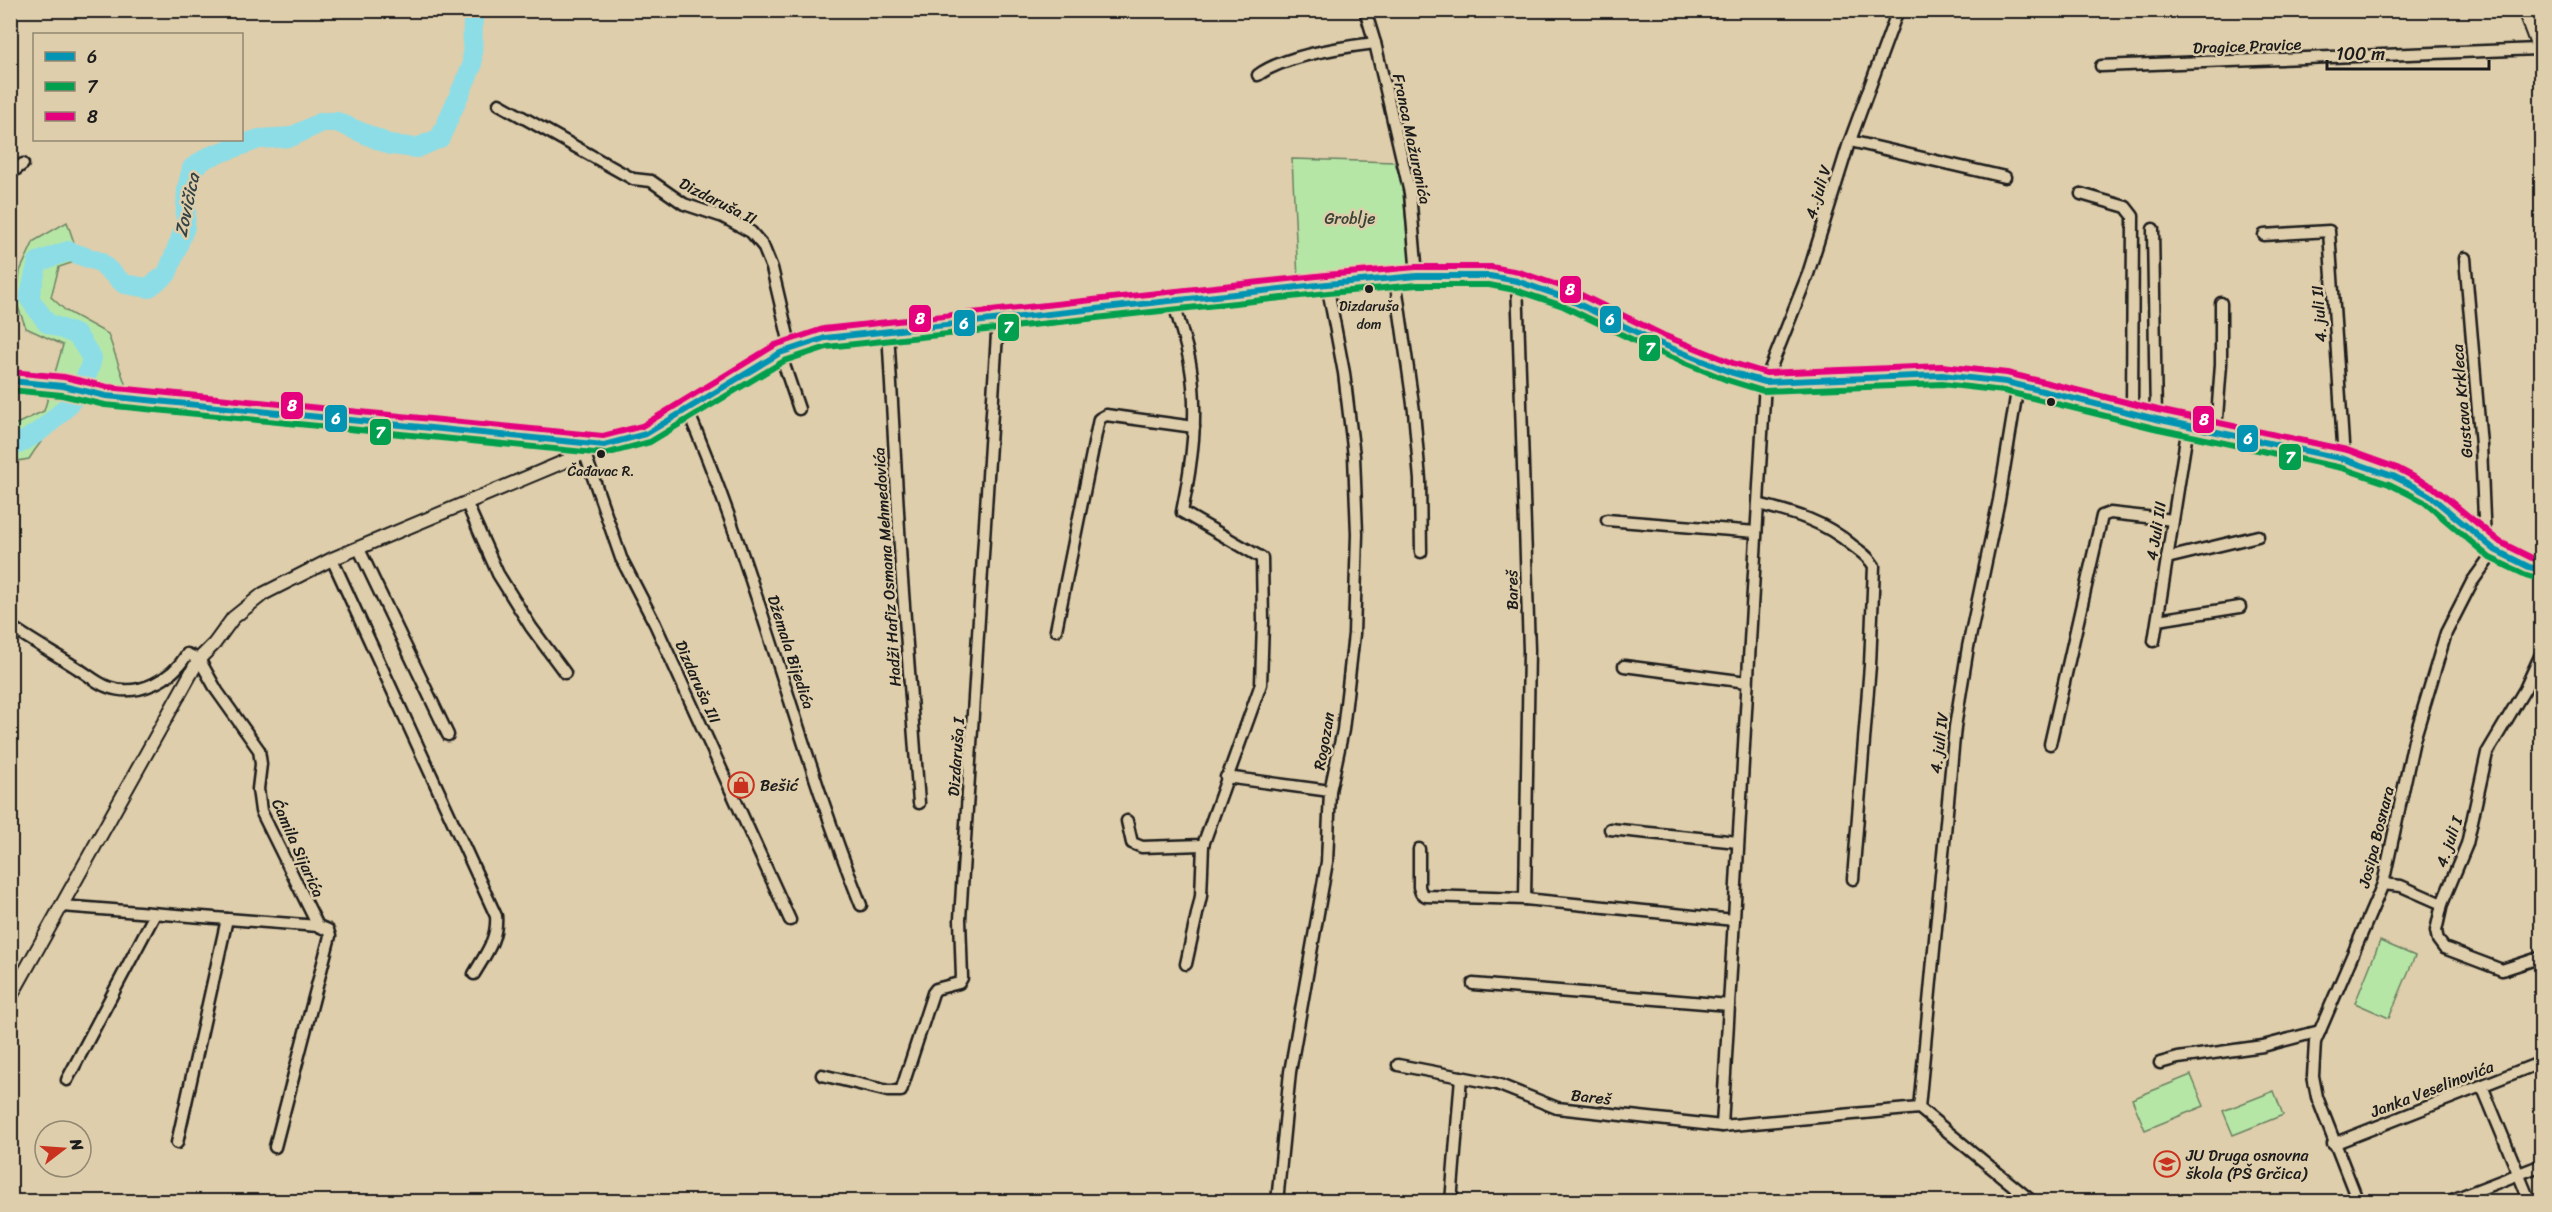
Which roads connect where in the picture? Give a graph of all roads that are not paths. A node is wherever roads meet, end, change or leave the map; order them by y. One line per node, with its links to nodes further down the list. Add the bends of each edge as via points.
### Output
1 (1365, 10): 4 (street, Franca Mažuranića)
2 (1898, 10): 9 (street, 4. juli V)
3 (2524, 10): 5 (street)
4 (1375, 43): 7 (street, via 1340,47 1268,68); 17 (street, Franca Mažuranića, via 1410,193)
5 (2540, 54): 6 (street, Dragice Pravice)
6 (2101, 66)
7 (1258, 75)
8 (499, 104): 25 (street, Dizdaruša II, via 633,179 651,181 684,204 751,232 763,246 772,268)
9 (1850, 141): 12 (street); 27 (street, 4. juli V, via 1808,274)
10 (23, 164): 11 (street)
11 (10, 174)
12 (2005, 177)
13 (2081, 194): 31 (street, via 2127,207 2133,216)
14 (2153, 229): 32 (street)
15 (2264, 234): 38 (street, 4. juli II, via 2329,231)
16 (2465, 258): 45 (street, Gustava Krkleca)
17 (1417, 276): 18 (street); 19 (street, via 1490,276)
18 (1395, 278): 20 (street); 47 (street, via 1414,411)
19 (1517, 281): 27 (street, via 1566,298 1730,372); 73 (street, Bareš, via 1528,650)
20 (1327, 284): 21 (street); 64 (street, Rogozan, via 1354,456 1357,534 1354,634 1343,730)
21 (1173, 299): 23 (street); 34 (street, via 1190,364)
22 (2221, 303): 35 (street)
23 (998, 318): 24 (street); 92 (street, Dizdaruša I, via 960,919 962,978 959,983 933,993 901,1091)
24 (888, 330): 25 (street, via 825,339); 65 (street, Hadži Hafiz Osmana Mehmedovića)
25 (786, 351): 29 (street, Dizdaruša II); 30 (street)
26 (10, 381): 36 (street, via 63,386 106,396)
27 (1765, 382): 28 (street, via 1950,375); 40 (street)
28 (2018, 385): 31 (street); 96 (street, 4. juli IV, via 1955,727)
29 (799, 409)
30 (687, 410): 36 (street, via 646,434); 75 (street, Džemala Bijedića, via 714,472 839,851)
31 (2132, 414): 32 (street)
32 (2156, 419): 33 (street)
33 (2188, 426): 35 (street); 42 (street, 4 Juli III)
34 (1194, 427): 54 (street, via 1106,415 1099,419); 63 (street, via 1182,512 1262,558 1261,684)
35 (2216, 430): 38 (street)
36 (604, 445): 37 (street)
37 (585, 454): 39 (street); 79 (street, Dizdaruša III, via 621,558)
38 (2344, 459): 45 (street, via 2393,476 2429,495)
39 (467, 504): 46 (street); 59 (street, via 498,574)
40 (1758, 504): 43 (street); 71 (street, via 1823,524 1874,566)
41 (1607, 520): 43 (street)
42 (2173, 520): 48 (street, 4 Juli III); 62 (street, via 2110,513 2102,516)
43 (1756, 532): 60 (street)
44 (2258, 536): 48 (street)
45 (2490, 546): 50 (street, via 2523,565); 72 (street, Josipa Bosnara, via 2446,633 2434,670 2414,740)
46 (359, 549): 49 (street); 61 (street)
47 (1421, 552)
48 (2167, 558): 52 (street, 4 Juli III)
49 (332, 559): 57 (street, via 263,594 233,618); 84 (street, via 496,916 494,938)
50 (2541, 570)
51 (2240, 607): 52 (street)
52 (2158, 620): 55 (street, 4 Juli III)
53 (10, 626): 57 (street, via 109,688 134,690 152,685 170,675 187,654)
54 (1056, 630)
55 (2154, 641)
56 (2541, 652): 74 (street, 4. juli I, via 2525,689 2487,753 2467,844)
57 (199, 659): 76 (street); 81 (street, Ćamila Sijarića, via 259,750 261,811)
58 (1624, 666): 60 (street)
59 (565, 673)
60 (1747, 682): 68 (street)
61 (448, 735)
62 (2050, 744)
63 (1226, 777): 64 (street); 69 (street)
64 (1330, 791): 103 (street, Rogozan, via 1327,862 1290,1071)
65 (919, 803)
66 (1127, 821): 69 (street, via 1131,843 1142,847)
67 (1610, 829): 68 (street)
68 (1738, 842): 80 (street)
69 (1203, 845): 83 (street, via 1201,896)
70 (1419, 849): 73 (street, via 1419,887 1426,896)
71 (1853, 879)
72 (2383, 884): 74 (street, via 2401,886); 88 (street, Josipa Bosnara)
73 (1524, 899): 80 (street)
74 (2442, 904): 82 (street, 4. juli I, via 2436,931 2444,948 2502,970)
75 (861, 905)
76 (62, 906): 77 (street); 86 (street)
77 (156, 914): 78 (street); 94 (street)
78 (226, 919): 81 (street); 98 (street)
79 (790, 920)
80 (1734, 920): 87 (street)
81 (318, 926): 100 (street, Ćamila Sijarića, via 328,930 330,936)
82 (2541, 957)
83 (1186, 964)
84 (474, 974)
85 (1473, 984): 87 (street)
86 (10, 998)
87 (1729, 1005): 97 (street)
88 (2319, 1031): 90 (street, via 2263,1046); 99 (street, Josipa Bosnara, via 2313,1076)
89 (2541, 1062): 95 (street, Janka Veselinovića)
90 (2160, 1063)
91 (1398, 1065): 93 (street, Bareš)
92 (822, 1075)
93 (1461, 1077): 97 (street, Bareš, via 1497,1084 1557,1108); 104 (street)
94 (67, 1080)
95 (2482, 1086): 99 (street, Janka Veselinovića); 102 (street)
96 (1920, 1108): 97 (street, Bareš); 105 (street)
97 (1722, 1126)
98 (177, 1143)
99 (2333, 1144): 106 (street, Josipa Bosnara)
100 (274, 1147)
101 (2541, 1165): 102 (street)
102 (2519, 1173): 107 (street); 108 (street)
103 (1277, 1202)
104 (1451, 1202)
105 (2033, 1202)
106 (2358, 1202)
107 (2447, 1202)
108 (2530, 1202)

